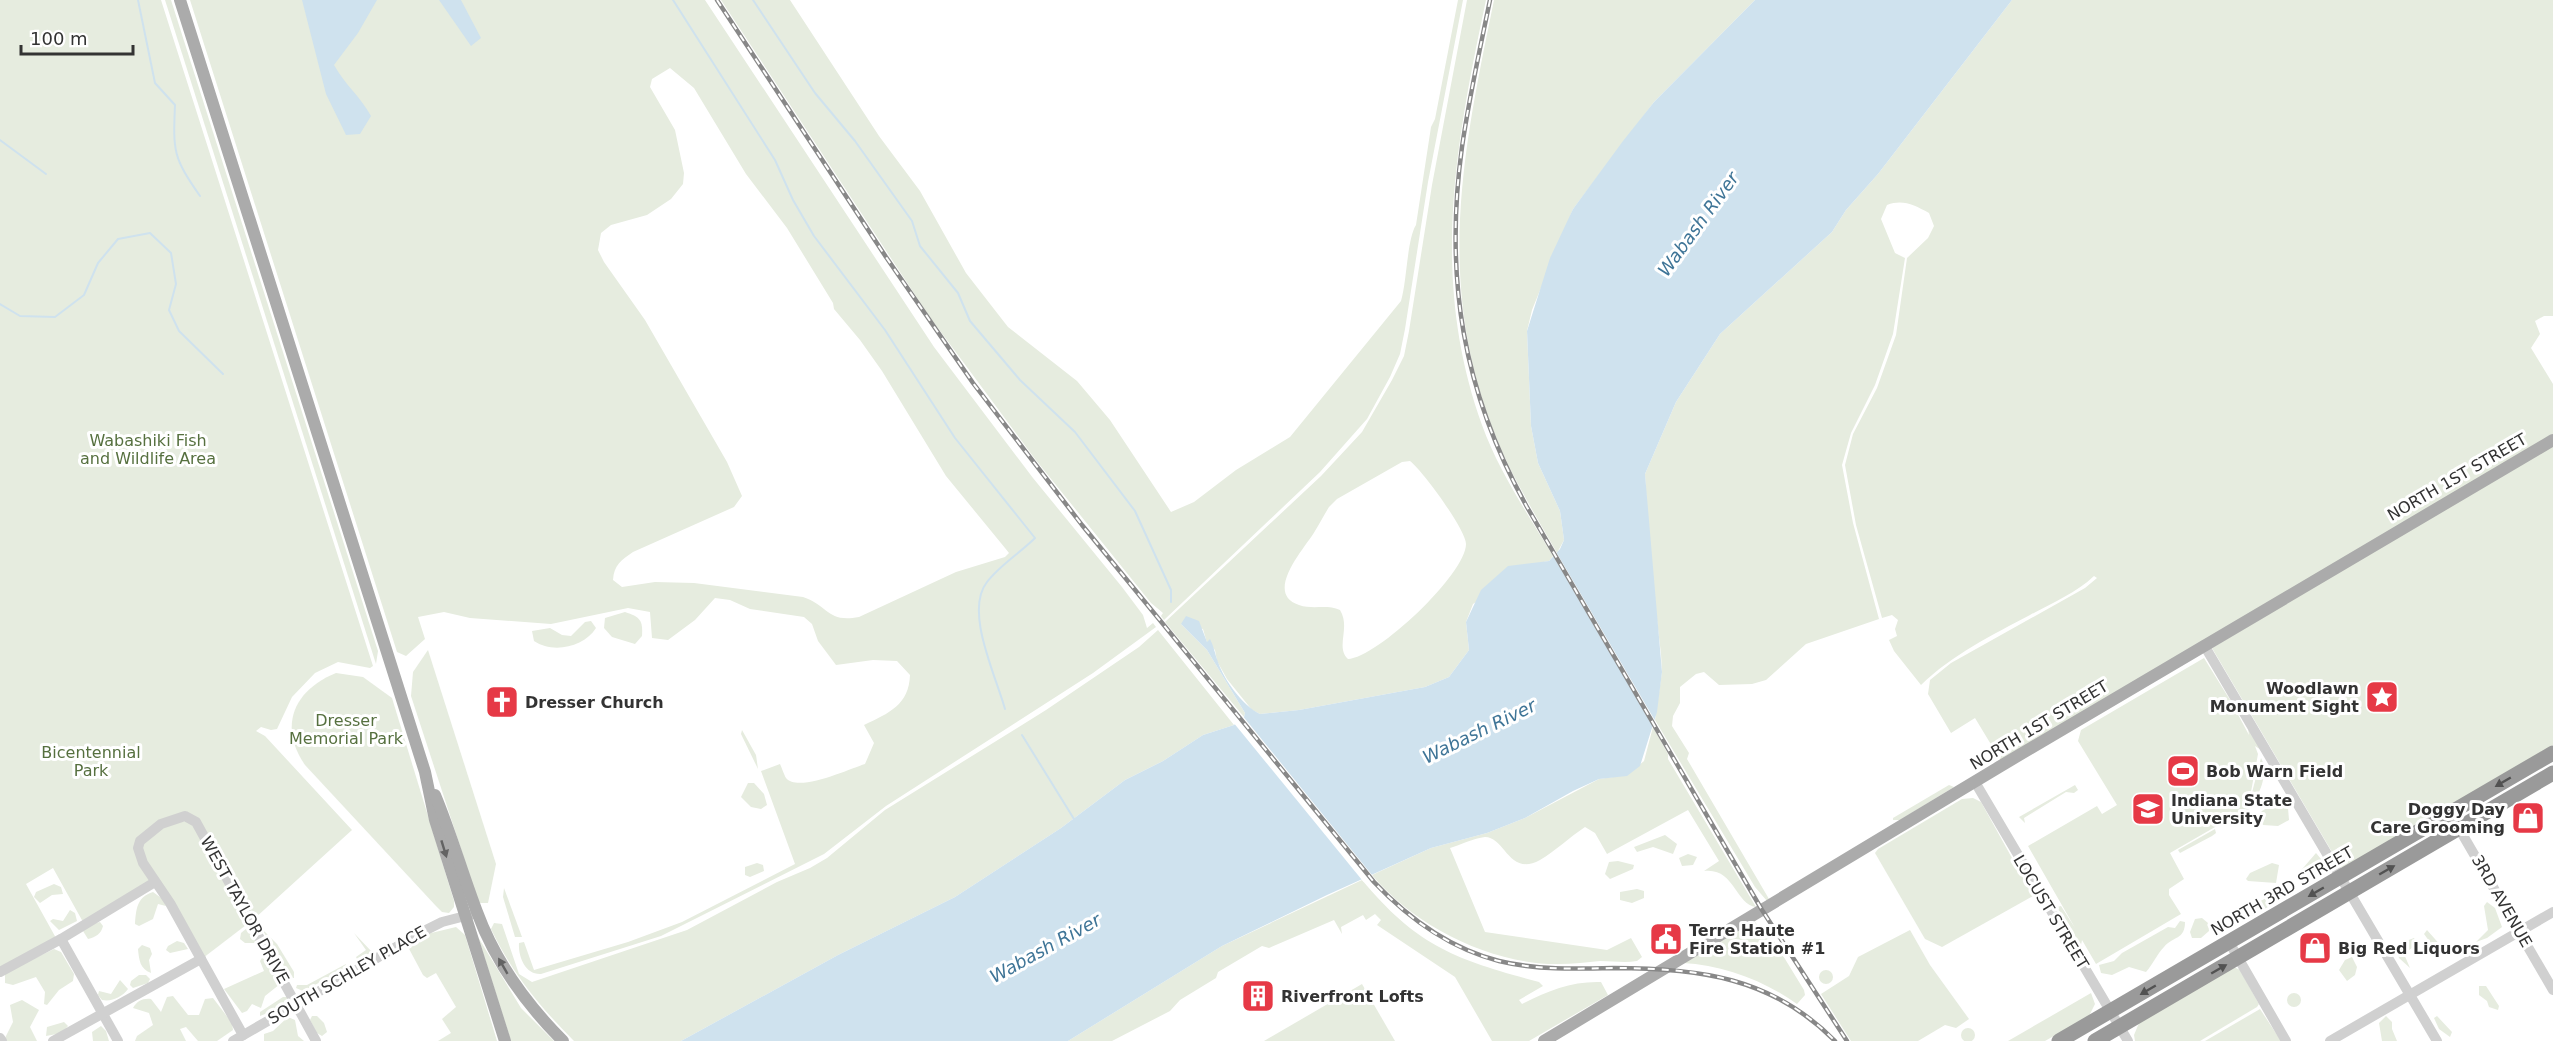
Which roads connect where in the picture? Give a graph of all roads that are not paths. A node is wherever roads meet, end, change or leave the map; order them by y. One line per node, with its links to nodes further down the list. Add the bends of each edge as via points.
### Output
1 (180, 0): 5 (main road)
2 (2553, 440): 3 (main road, NORTH 1ST STREET)
3 (2204, 645): 7 (main road, NORTH 1ST STREET); 10 (street)
4 (2553, 753): 8 (highway, NORTH 3RD STREET, one-way to 8)
5 (425, 772): 14 (main road); 15 (main road, one-way to 15)
6 (2553, 773): 9 (highway)
7 (1975, 782): 25 (street, LOCUST STREET); 35 (main road, NORTH 1ST STREET)
8 (2450, 813): 9 (street, 3RD AVENUE); 10 (highway, NORTH 3RD STREET)
9 (2459, 828): 12 (highway, one-way to 9); 16 (street, 3RD AVENUE)
10 (2340, 878): 12 (street); 18 (highway, NORTH 3RD STREET, one-way to 18)
11 (155, 882): 17 (street); 20 (street); 24 (street, WEST TAYLOR DRIVE, via 139,856 140,841 161,824 185,816 196,822)
12 (2349, 892): 19 (highway); 23 (street)
13 (2553, 912): 16 (street)
14 (477, 913): 15 (street, SOUTH SCHLEY PLACE); 34 (main road, one-way to 14, via 510,978)
15 (464, 916): 24 (street, SOUTH SCHLEY PLACE, via 436,925); 33 (main road)
16 (2519, 932): 22 (street, 3RD AVENUE); 23 (street)
17 (61, 939): 21 (street); 26 (street)
18 (2229, 942): 19 (street); 25 (highway, NORTH 3RD STREET, one-way to 25)
19 (2238, 958): 27 (highway, one-way to 19); 39 (street)
20 (201, 959): 26 (street); 28 (street)
21 (0, 972)
22 (2553, 990)
23 (2410, 995): 40 (street); 41 (street)
24 (297, 1004): 28 (street, SOUTH SCHLEY PLACE); 32 (street, WEST TAYLOR DRIVE)
25 (2111, 1011): 27 (street, LOCUST STREET); 36 (highway, NORTH 3RD STREET)
26 (103, 1014): 29 (street); 30 (street)
27 (2120, 1027): 37 (highway); 38 (street, LOCUST STREET)
28 (243, 1035): 31 (street, SOUTH SCHLEY PLACE)
29 (53, 1041)
30 (118, 1041)
31 (233, 1041)
32 (316, 1041)
33 (505, 1041)
34 (563, 1041)
35 (1545, 1041)
36 (2059, 1041)
37 (2096, 1041)
38 (2128, 1041)
39 (2286, 1041)
40 (2330, 1041)
41 (2437, 1041)

